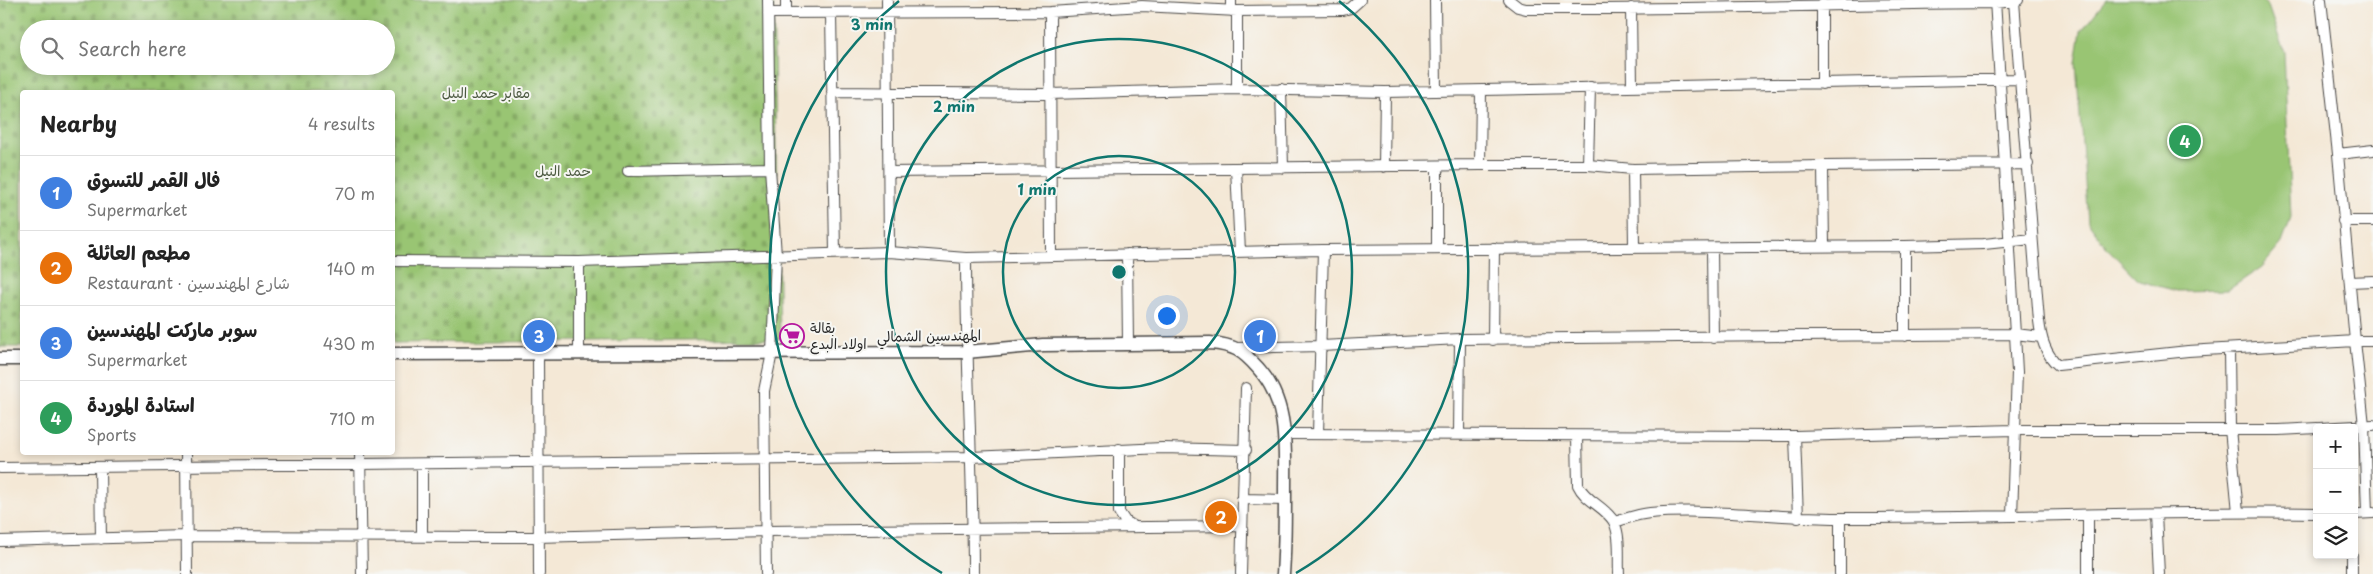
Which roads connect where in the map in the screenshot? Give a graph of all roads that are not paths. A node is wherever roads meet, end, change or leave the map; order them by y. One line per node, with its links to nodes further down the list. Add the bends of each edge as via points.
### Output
1 (768, 0): 18 (street)
2 (786, 0): 19 (street)
3 (887, 0): 20 (street)
4 (1360, 0): 15 (street, via 1343,10)
5 (1434, 0): 29 (street)
6 (1509, 0): 16 (street, via 1526,9)
7 (2016, 0): 10 (street); 22 (street)
8 (2321, 0): 36 (street)
9 (1850, 2): 10 (street); 13 (street)
10 (1995, 2): 23 (street)
11 (1142, 3): 14 (street); 15 (street)
12 (1655, 4): 13 (street); 16 (street)
13 (1822, 4): 24 (street)
14 (1079, 5): 17 (street)
15 (1233, 7): 27 (street)
16 (1630, 8): 25 (street)
17 (1050, 12): 20 (street); 34 (street)
18 (768, 13): 19 (street); 44 (street)
19 (786, 13): 21 (street)
20 (887, 13): 21 (street); 33 (street)
21 (831, 14): 31 (street)
22 (2020, 79): 23 (street); 37 (street)
23 (2000, 80): 24 (street); 40 (street)
24 (1822, 84): 25 (street)
25 (1632, 86): 26 (street)
26 (1590, 87): 30 (street); 39 (street)
27 (1237, 89): 28 (street); 34 (street)
28 (1281, 89): 32 (street); 46 (street)
29 (1436, 91): 30 (street); 32 (street)
30 (1481, 91): 38 (street)
31 (832, 92): 33 (street); 64 (street)
32 (1385, 92): 41 (street)
33 (887, 93): 34 (street); 50 (street)
34 (1050, 94): 49 (street)
35 (2373, 150): 36 (street)
36 (2338, 154): 51 (street)
37 (2028, 164): 40 (street); 53 (street)
38 (1480, 165): 39 (street); 42 (street)
39 (1588, 165): 47 (street)
40 (2006, 165): 43 (street); 54 (street)
41 (1384, 166): 42 (street); 46 (street)
42 (1437, 166): 60 (street)
43 (1823, 166): 47 (street); 57 (street)
44 (770, 168): 48 (street); 66 (street)
45 (1236, 168): 46 (street); 49 (street); 63 (street)
46 (1283, 168)
47 (1633, 169): 56 (street)
48 (628, 171)
49 (1051, 171): 50 (street); 67 (street)
50 (888, 172): 62 (street)
51 (2343, 221): 52 (street); 72 (street)
52 (2373, 221)
53 (2032, 239): 54 (street); 75 (street)
54 (2009, 242): 55 (street); 73 (street)
55 (1905, 246): 57 (street); 74 (street)
56 (1634, 247): 58 (street); 59 (street)
57 (1824, 247): 59 (street)
58 (1494, 248): 60 (street); 78 (street)
59 (1712, 248): 76 (street)
60 (1437, 249): 61 (street)
61 (1323, 250): 63 (street); 82 (street)
62 (890, 252): 64 (street); 68 (street)
63 (1240, 252): 65 (street)
64 (835, 253): 66 (street)
65 (1127, 254): 67 (street); 81 (street)
66 (776, 255): 70 (street); 87 (street)
67 (1051, 255): 68 (street)
68 (966, 258): 85 (street)
69 (395, 261): 70 (street)
70 (579, 262): 86 (street)
71 (2373, 280): 72 (street)
72 (2350, 282): 79 (street)
73 (2015, 334): 74 (street); 75 (street); 96 (street)
74 (1905, 336): 76 (street)
75 (2041, 337): 84 (street, via 2051,359 2058,365 2188,351)
76 (1714, 338): 78 (street)
77 (1460, 339): 78 (street); 82 (street); 99 (street)
78 (1493, 340)
79 (2355, 341): 80 (street); 84 (street); 93 (street)
80 (2373, 341)
81 (1128, 344): 83 (main road, المهندسين الشمالي, via 1210,342); 85 (main road, المهندسين الشمالي, via 1043,345)
82 (1321, 346): 83 (street); 98 (street)
83 (1236, 348): 97 (main road, المهندسين الشمالي, via 1273,386)
84 (2229, 350): 95 (street)
85 (966, 352): 87 (main road, المهندسين الشمالي); 106 (street)
86 (579, 353): 87 (main road, المهندسين الشمالي); 89 (main road, المهندسين الشمالي)
87 (772, 353): 107 (street, via 764,391)
88 (395, 354): 89 (main road, المهندسين الشمالي)
89 (538, 354): 108 (street)
90 (20, 358): 91 (main road)
91 (0, 359)
92 (1246, 388): 103 (street)
93 (2368, 425): 118 (street)
94 (2313, 428): 95 (street)
95 (2230, 429): 96 (street); 116 (street)
96 (2014, 430): 101 (street); 120 (street)
97 (1284, 434): 98 (street); 115 (main road, المهندسين الشمالي)
98 (1318, 434): 99 (street)
99 (1459, 434): 100 (street)
100 (1577, 436): 101 (street); 124 (street, via 1581,492)
101 (1795, 436): 122 (street)
102 (1119, 449): 103 (street); 106 (street); 126 (street, via 1120,512 1125,521)
103 (1246, 450): 114 (street)
104 (186, 455): 111 (street)
105 (360, 455): 109 (street)
106 (972, 457): 107 (street); 127 (street)
107 (764, 460): 108 (street); 128 (street)
108 (538, 462): 110 (street); 132 (street)
109 (361, 464): 110 (street); 111 (street); 129 (street)
110 (422, 464): 131 (street)
111 (186, 467): 113 (street); 130 (street)
112 (0, 468): 113 (street)
113 (100, 468): 133 (street)
114 (1242, 499): 115 (street); 125 (street)
115 (1285, 500): 142 (main road, المهندسين الشمالي)
116 (2238, 512): 117 (street); 119 (street)
117 (2313, 513)
118 (2370, 513)
119 (2156, 514): 121 (street); 146 (street)
120 (2012, 516): 121 (street); 123 (street)
121 (2088, 516): 145 (street)
122 (1798, 518): 123 (street); 124 (street, via 1704,512 1648,513)
123 (1840, 518): 144 (street)
124 (1614, 522): 143 (street)
125 (1241, 526): 126 (street); 141 (street)
126 (1136, 527): 127 (street)
127 (973, 528): 128 (street); 140 (street)
128 (766, 531): 132 (street); 139 (street)
129 (362, 535): 130 (street); 131 (street); 137 (street)
130 (186, 536): 133 (street); 136 (street)
131 (422, 537): 132 (street)
132 (537, 537): 138 (street)
133 (101, 539): 134 (street)
134 (0, 541)
135 (2352, 559): 147 (street)
136 (187, 574)
137 (362, 574)
138 (539, 574)
139 (766, 574)
140 (973, 574)
141 (1241, 574)
142 (1283, 574)
143 (1619, 574)
144 (1840, 574)
145 (2088, 574)
146 (2159, 574)
147 (2352, 574)

